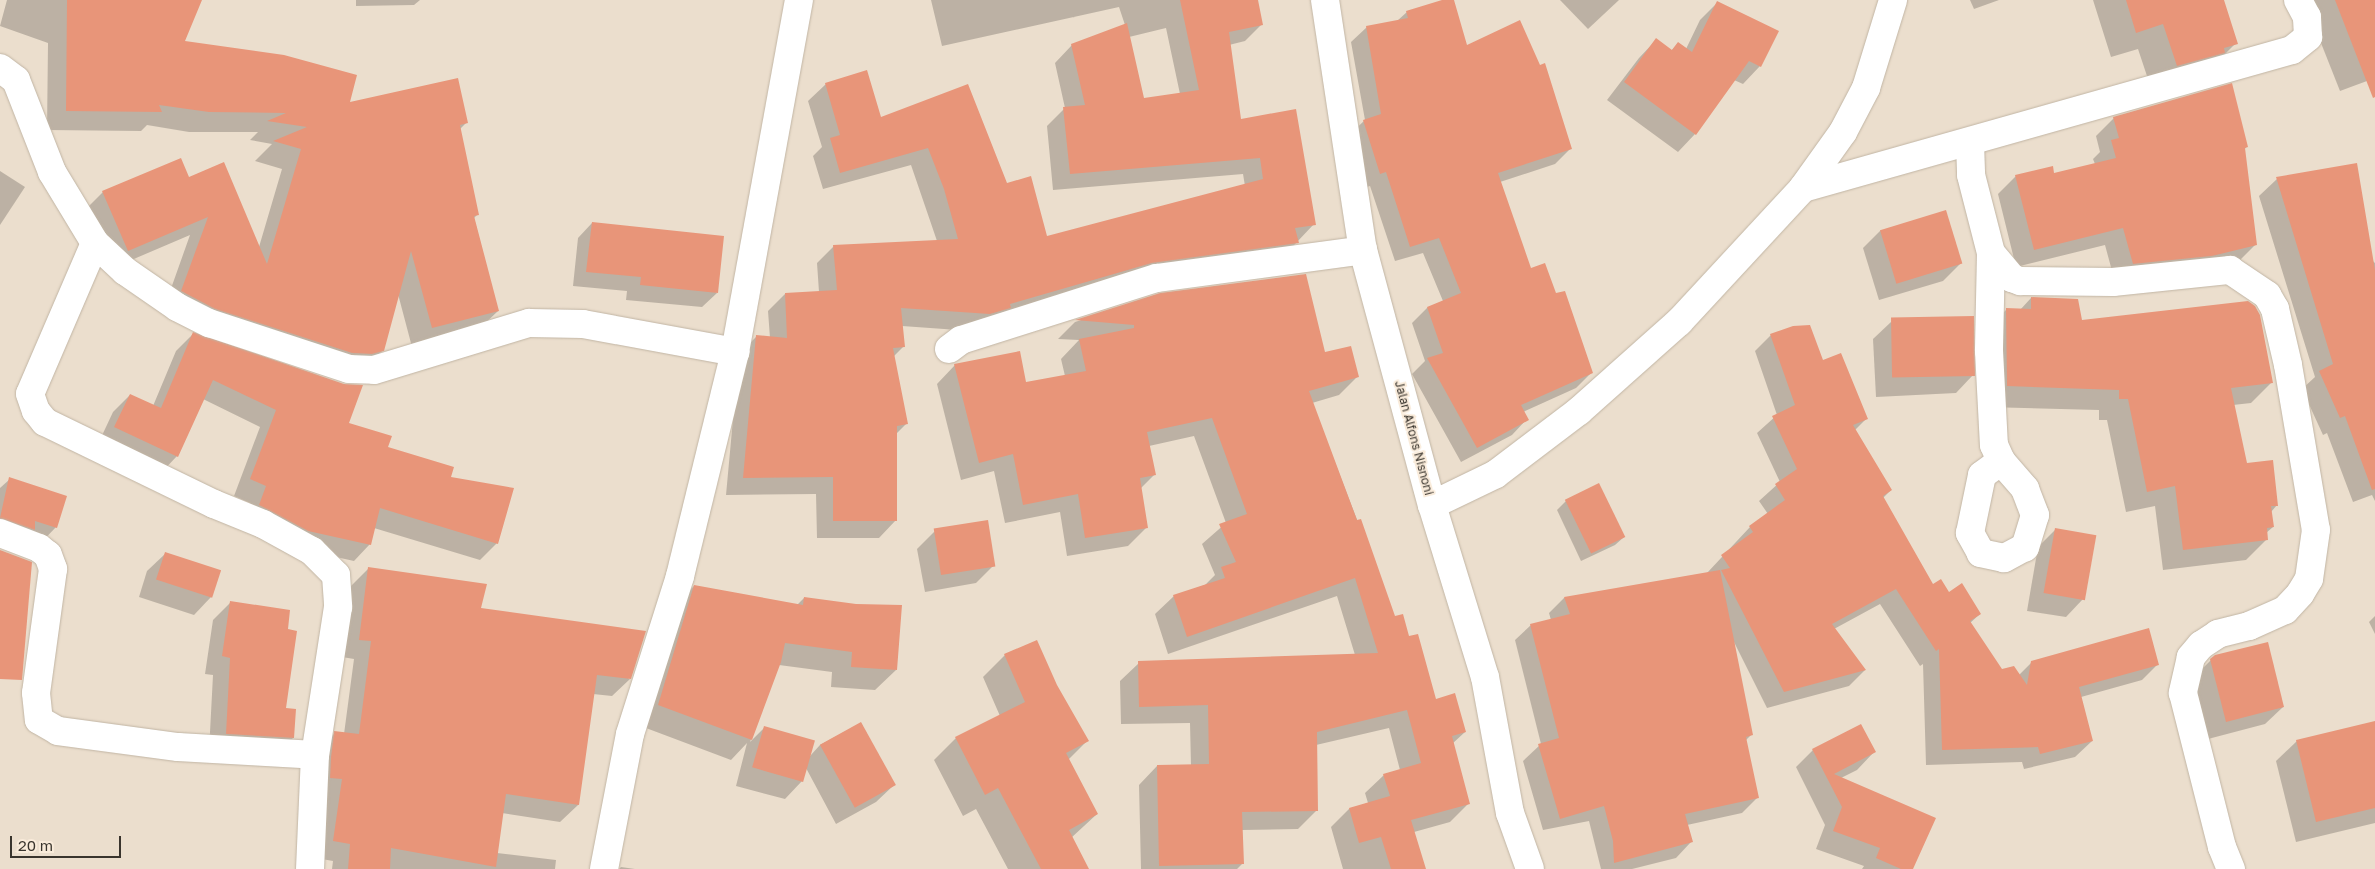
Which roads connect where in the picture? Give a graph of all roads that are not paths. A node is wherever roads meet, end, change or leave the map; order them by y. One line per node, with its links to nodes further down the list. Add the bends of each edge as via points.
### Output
1 (799, 0): 12 (street)
2 (1325, 0): 9 (street, Jalan Alfons Nisnoni)
3 (1893, 0): 7 (street, via 1866,88 1843,132)
4 (2298, 0): 6 (street, via 2307,17 2308,37 2292,50)
5 (0, 68): 8 (street, via 16,80 52,172)
6 (1970, 143): 7 (street); 10 (street, via 1971,176)
7 (1802, 188): 14 (street, via 1679,322 1580,411 1496,474)
8 (95, 243): 12 (street, via 125,271 177,307 209,323 349,369 374,370 398,365 529,323 583,324); 16 (street, via 30,394 30,402 45,422 262,524 312,551 336,575 338,607)
9 (1363, 250): 11 (street, via 1157,278 961,340); 14 (street, Jalan Alfons Nisnoni)
10 (1991, 253): 13 (street, via 1990,351 1994,445); 20 (street, via 2007,274 2020,281 2113,282 2236,272 2267,295 2274,309 2288,365 2316,530 2309,579 2284,610 2249,626 2218,634 2202,645 2191,658 2183,693 2222,846)
11 (948, 348)
12 (734, 352): 18 (street, via 680,576 630,734)
13 (2000, 461)
14 (1432, 505): 19 (street, Jalan Alfons Nisnoni, via 1484,676 1510,813)
15 (0, 533): 16 (street, via 39,548 48,555 53,569 36,694 38,720 58,731 178,747)
16 (315, 755): 17 (street)
17 (310, 869)
18 (604, 869)
19 (1530, 869)
20 (2232, 869)

